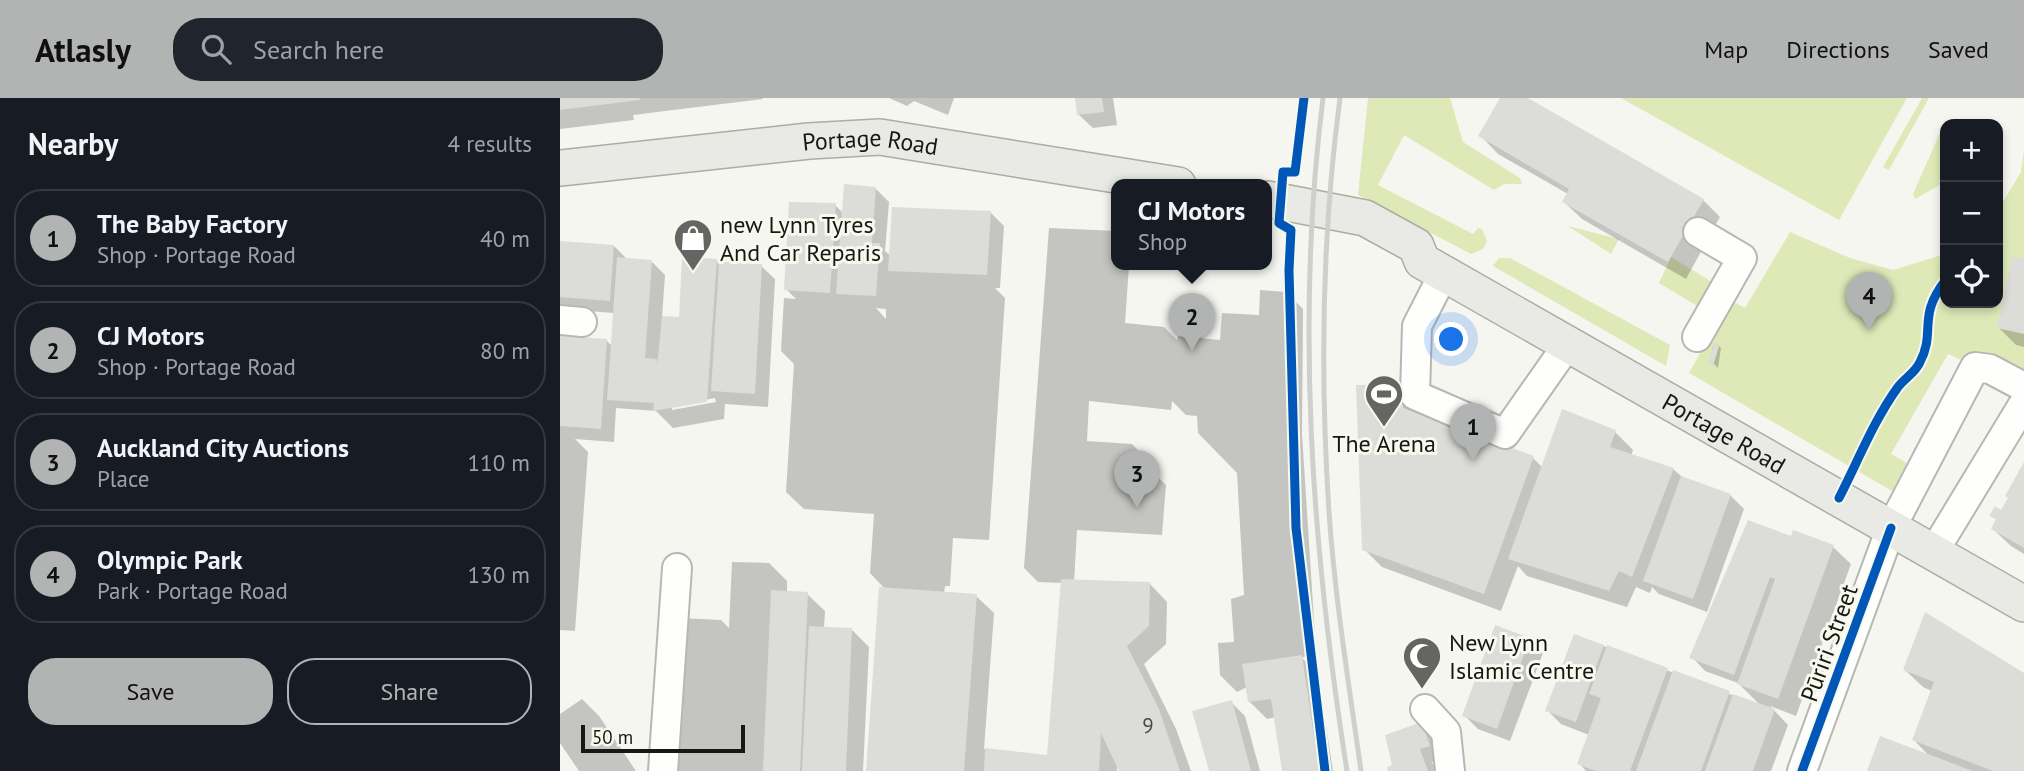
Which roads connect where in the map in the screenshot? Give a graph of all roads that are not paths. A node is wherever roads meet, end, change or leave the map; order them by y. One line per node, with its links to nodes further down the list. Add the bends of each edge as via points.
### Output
1 (560, 168): 2 (main road, Portage Road, via 880,137)
2 (1141, 179)
3 (1272, 200): 5 (main road, Portage Road, via 1329,211 1362,238 1408,263)
4 (1698, 232): 6 (street, via 1742,258)
5 (1433, 267): 7 (main road, Portage Road); 7 (street, via 1417,326 1415,395 1505,435)
6 (1697, 337)
7 (1567, 344): 10 (main road, Portage Road)
8 (2024, 387): 10 (street, Pūriri Street, via 1990,369 1975,367)
9 (2024, 403): 11 (street)
10 (1891, 528): 11 (main road, Portage Road); 17 (street, Pūriri Street)
11 (1933, 553): 13 (main road, Portage Road)
12 (677, 568): 15 (street)
13 (2024, 604)
14 (1425, 709): 16 (street, via 1446,732)
15 (663, 771)
16 (1450, 771)
17 (1802, 771)

